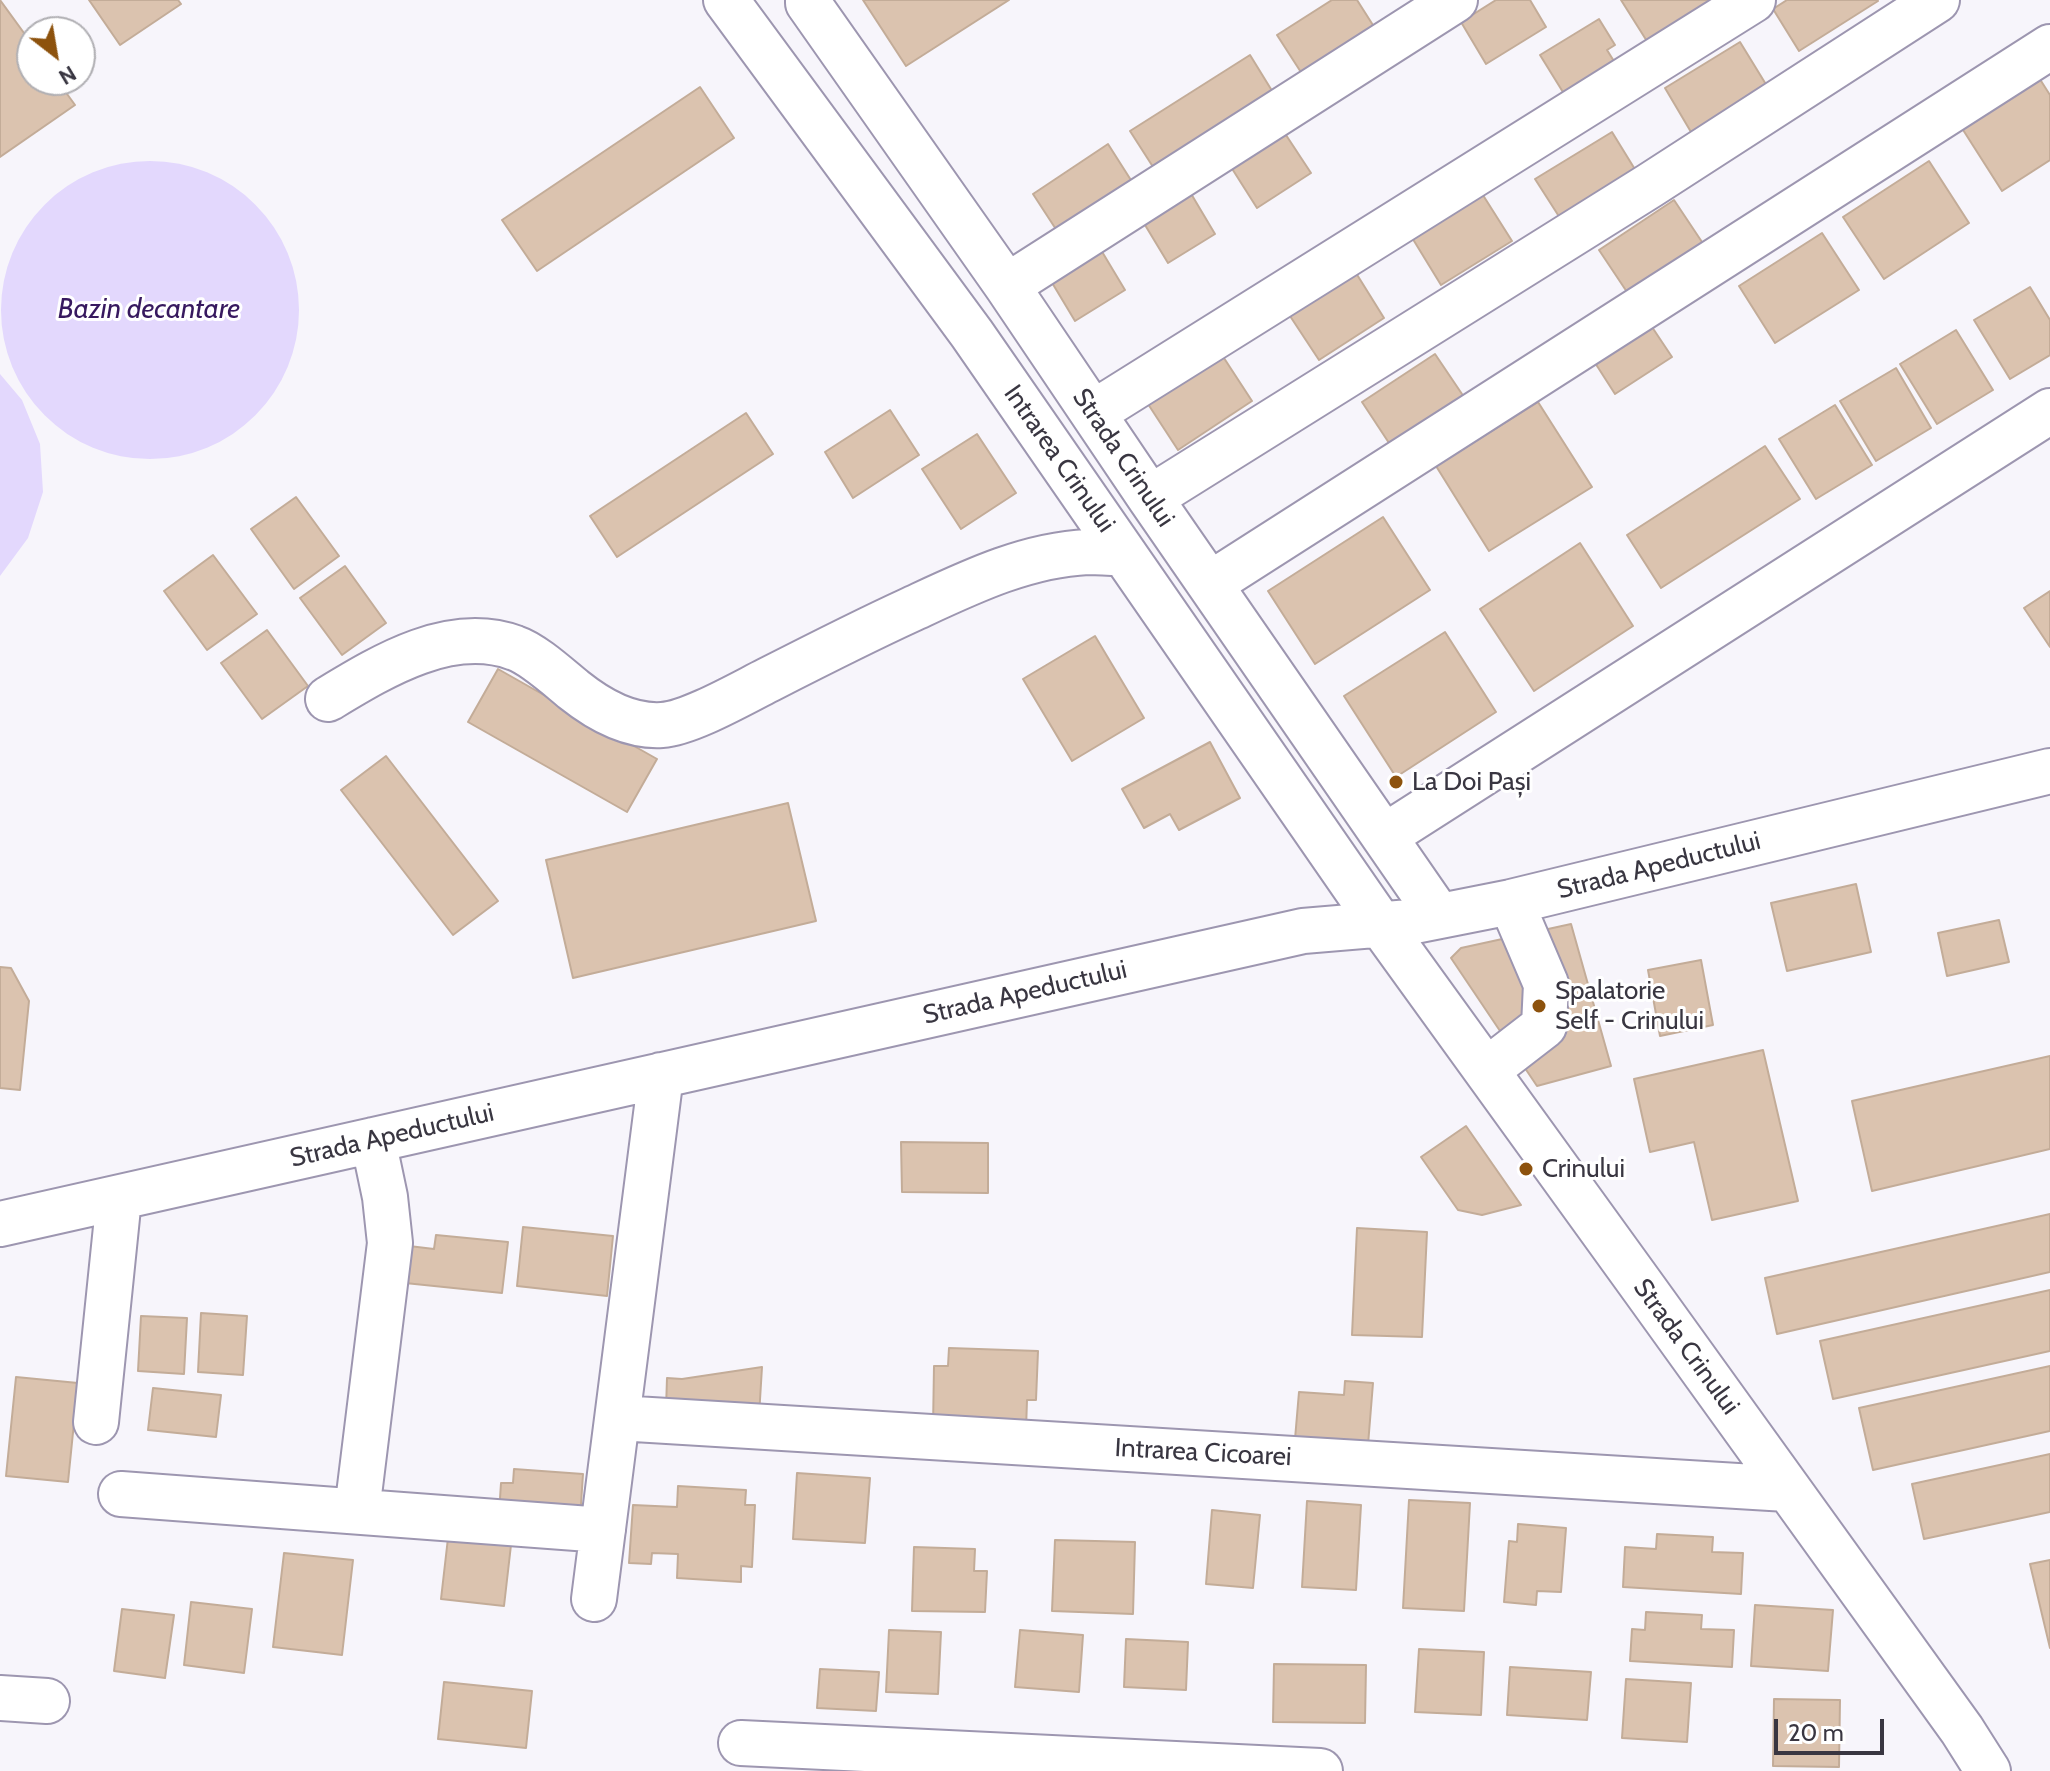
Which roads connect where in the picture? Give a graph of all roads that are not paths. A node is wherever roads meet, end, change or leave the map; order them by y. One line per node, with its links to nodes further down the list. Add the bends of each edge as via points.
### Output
1 (726, 0): 11 (street, Intrarea Crinului, via 972,334)
2 (808, 0): 7 (street, Strada Crinului)
3 (1455, 0): 7 (street)
4 (1753, 0): 9 (street)
5 (1937, 0): 10 (street)
6 (2050, 47): 12 (street)
7 (1007, 286): 9 (street, Strada Crinului)
8 (2050, 411): 15 (street)
9 (1093, 413): 10 (street, Strada Crinului)
10 (1150, 498): 12 (street, Strada Crinului)
11 (1124, 554): 13 (street, via 1061,556 973,580 695,715 663,725 630,722 596,707 516,648 479,640 433,647 385,665); 18 (street, Intrarea Crinului)
12 (1210, 584): 15 (street, Strada Crinului)
13 (328, 699)
14 (2050, 771): 16 (street, Strada Apeductului)
15 (1385, 836): 17 (street, Strada Crinului)
16 (1511, 902): 17 (street, Strada Apeductului); 19 (street, via 1546,984 1544,1026)
17 (1439, 916): 18 (street, Strada Apeductului)
18 (1381, 925): 19 (street, Strada Crinului); 20 (street, Strada Apeductului, via 1303,931)
19 (1487, 1070): 26 (street, Strada Crinului)
20 (661, 1075): 21 (street, Strada Apeductului); 24 (street)
21 (373, 1140): 22 (street, Strada Apeductului); 28 (street, via 390,1243)
22 (119, 1198): 23 (street, Strada Apeductului); 25 (street)
23 (0, 1224)
24 (618, 1418): 26 (street, Intrarea Cicoarei); 29 (street)
25 (96, 1422)
26 (1787, 1489): 35 (street, Strada Crinului)
27 (121, 1494): 28 (street)
28 (357, 1511): 29 (street)
29 (603, 1530): 30 (street)
30 (594, 1599)
31 (0, 1698): 32 (street)
32 (47, 1701)
33 (741, 1743): 34 (street)
34 (1320, 1771)
35 (1988, 1771)

